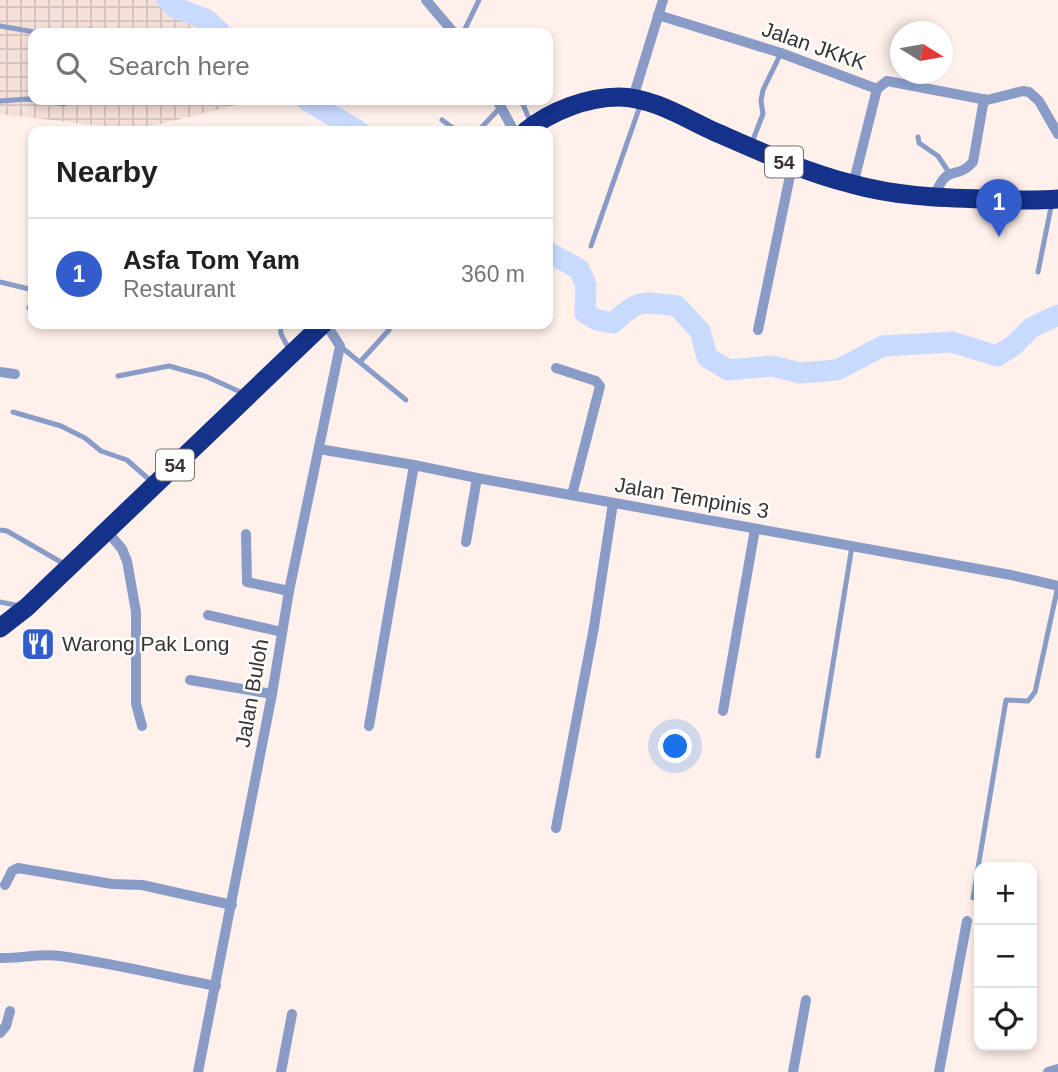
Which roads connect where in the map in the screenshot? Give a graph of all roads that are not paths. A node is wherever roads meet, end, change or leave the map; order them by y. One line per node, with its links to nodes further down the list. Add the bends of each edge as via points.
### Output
1 (426, 0): 6 (street)
2 (479, 0): 7 (lane)
3 (663, 0): 4 (street)
4 (658, 15): 9 (street, Jalan JKKK); 12 (street)
5 (0, 26): 8 (lane)
6 (450, 28)
7 (465, 28)
8 (28, 31)
9 (781, 53): 10 (street, Jalan JKKK); 26 (lane, via 763,90 763,114)
10 (877, 89): 13 (street, Jalan JKKK, via 887,81); 29 (street)
11 (28, 99): 14 (lane)
12 (638, 99): 23 (highway, 54, via 592,100); 26 (highway, 54); 32 (lane)
13 (984, 99): 24 (street, Jalan JKKK, via 1028,92 1039,101); 28 (street, via 973,162)
14 (0, 102)
15 (498, 105): 20 (lane)
16 (500, 105): 21 (street)
17 (522, 105): 22 (lane)
18 (443, 120): 19 (lane)
19 (450, 126)
20 (482, 126)
21 (520, 126)
22 (524, 126)
23 (531, 126)
24 (1058, 134)
25 (918, 137): 28 (lane, via 919,144 938,156)
26 (750, 147): 27 (highway, 54)
27 (792, 166): 29 (highway, 54); 40 (street)
28 (950, 174): 30 (street, via 940,181)
29 (853, 185): 30 (highway, 54)
30 (934, 198): 31 (highway, 54)
31 (1055, 199): 33 (lane)
32 (591, 246)
33 (1038, 272)
34 (0, 282): 35 (lane)
35 (28, 289)
36 (280, 329): 42 (lane)
37 (320, 329): 42 (highway, 54)
38 (328, 329): 41 (street)
39 (389, 329): 43 (lane)
40 (758, 330)
41 (340, 346): 43 (lane); 51 (street, Jalan Buloh)
42 (292, 354): 48 (highway, 54)
43 (360, 362): 49 (lane)
44 (556, 368): 55 (street, via 600,386)
45 (0, 372): 46 (street)
46 (15, 374)
47 (118, 376): 48 (lane, via 169,366)
48 (248, 396): 54 (highway, 54)
49 (406, 400)
50 (13, 412): 54 (lane, via 85,438 100,451 127,460)
51 (319, 449): 52 (street, Jalan Tempinis 3); 65 (street, Jalan Buloh)
52 (414, 465): 53 (street, Jalan Tempinis 3); 75 (street)
53 (477, 478): 55 (street, Jalan Tempinis 3); 61 (street)
54 (155, 484): 59 (highway, 54)
55 (572, 495): 56 (street, Jalan Tempinis 3)
56 (613, 503): 57 (street, Jalan Tempinis 3); 77 (street)
57 (755, 529): 62 (street, Jalan Tempinis 3); 73 (street)
58 (0, 530): 63 (lane)
59 (107, 531): 63 (highway, 54); 74 (street, via 127,561 136,612 136,704)
60 (246, 534): 65 (street, via 247,582)
61 (466, 542)
62 (852, 546): 64 (street, Jalan Tempinis 3); 76 (lane)
63 (69, 567): 67 (highway, 54)
64 (1058, 586): 79 (lane, via 1035,692 1028,701 1006,700)
65 (289, 591): 70 (street, Jalan Buloh)
66 (0, 602): 67 (lane)
67 (27, 607): 69 (highway, 54)
68 (208, 615): 70 (street)
69 (4, 629)
70 (282, 632): 72 (street, Jalan Buloh)
71 (190, 680): 72 (street)
72 (272, 694): 80 (street, Jalan Buloh)
73 (723, 711)
74 (142, 726)
75 (369, 726)
76 (818, 756)
77 (556, 828)
78 (5, 885): 80 (street, via 19,868 112,884 142,884)
79 (973, 898)
80 (232, 905): 83 (street, Jalan Buloh)
81 (967, 921): 92 (street)
82 (0, 958): 83 (street, via 59,956)
83 (216, 986): 89 (street, Jalan Buloh)
84 (807, 1000): 91 (street)
85 (10, 1011): 87 (street)
86 (292, 1014): 90 (street)
87 (0, 1033)
88 (1058, 1069): 93 (street)
89 (198, 1072)
90 (281, 1072)
91 (793, 1072)
92 (939, 1072)
93 (1048, 1072)

